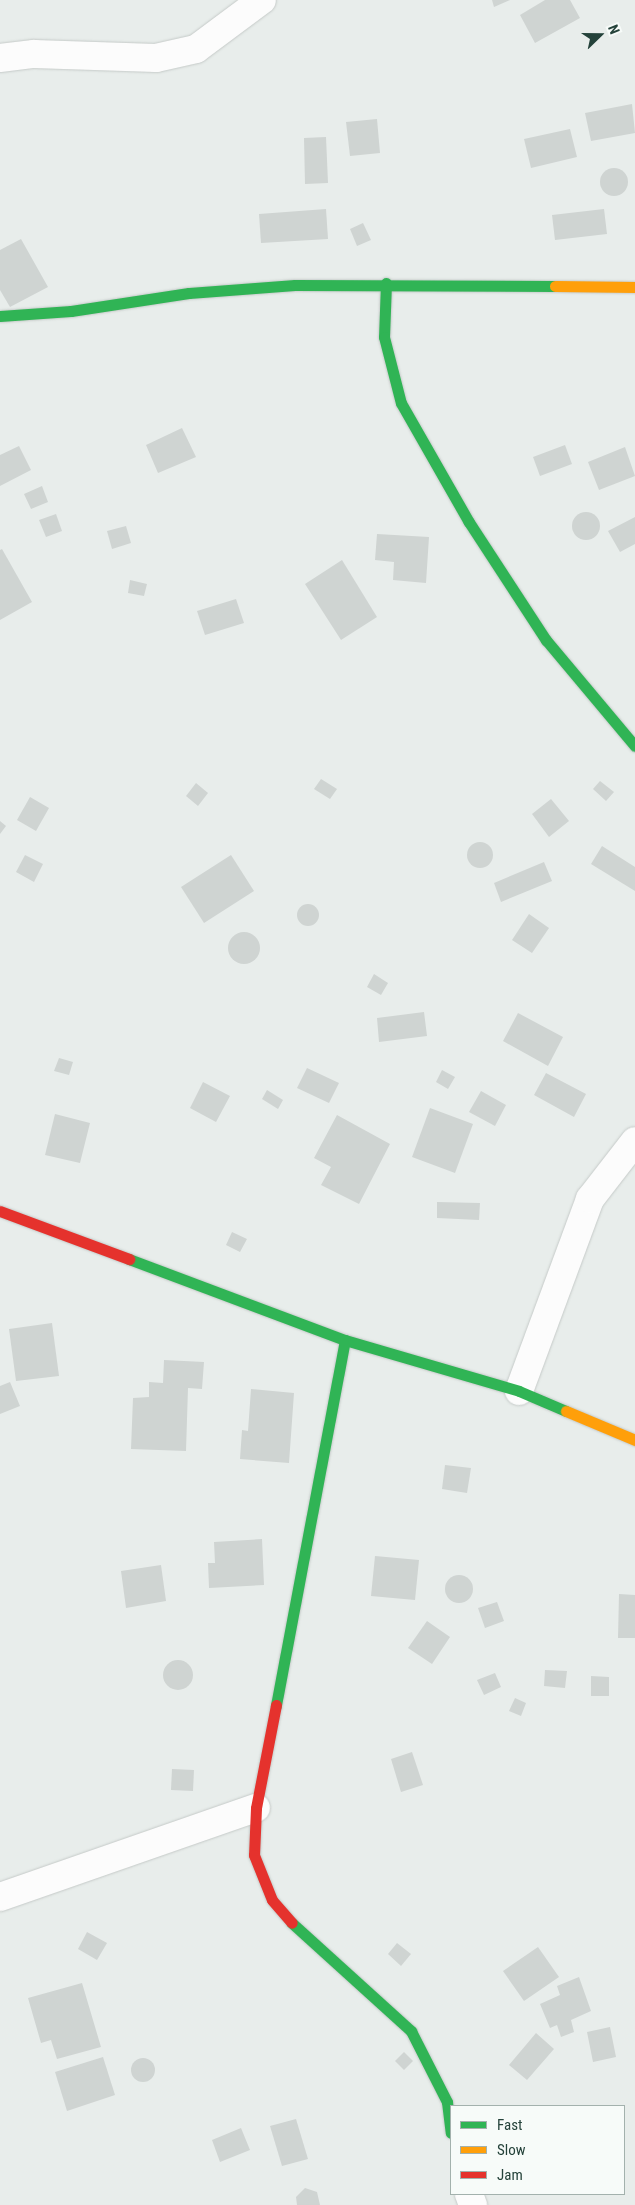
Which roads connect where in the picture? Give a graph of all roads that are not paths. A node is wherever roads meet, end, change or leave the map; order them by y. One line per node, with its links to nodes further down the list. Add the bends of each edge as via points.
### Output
1 (262, 0): 2 (street, via 196,49 156,58 34,54)
2 (0, 58)
3 (386, 283): 4 (street); 5 (street, via 189,292 71,311); 6 (street, via 384,337 401,403 469,522 546,640)
4 (635, 287)
5 (0, 316)
6 (635, 746)
7 (635, 1141): 10 (street, via 590,1199)
8 (0, 1210): 9 (street)
9 (345, 1340): 10 (street); 12 (street)
10 (519, 1391): 11 (street)
11 (635, 1440)
12 (256, 1808): 13 (street); 14 (street, via 254,1856 272,1900 306,1939 411,2032 447,2102)
13 (0, 1897)
14 (450, 2125)

